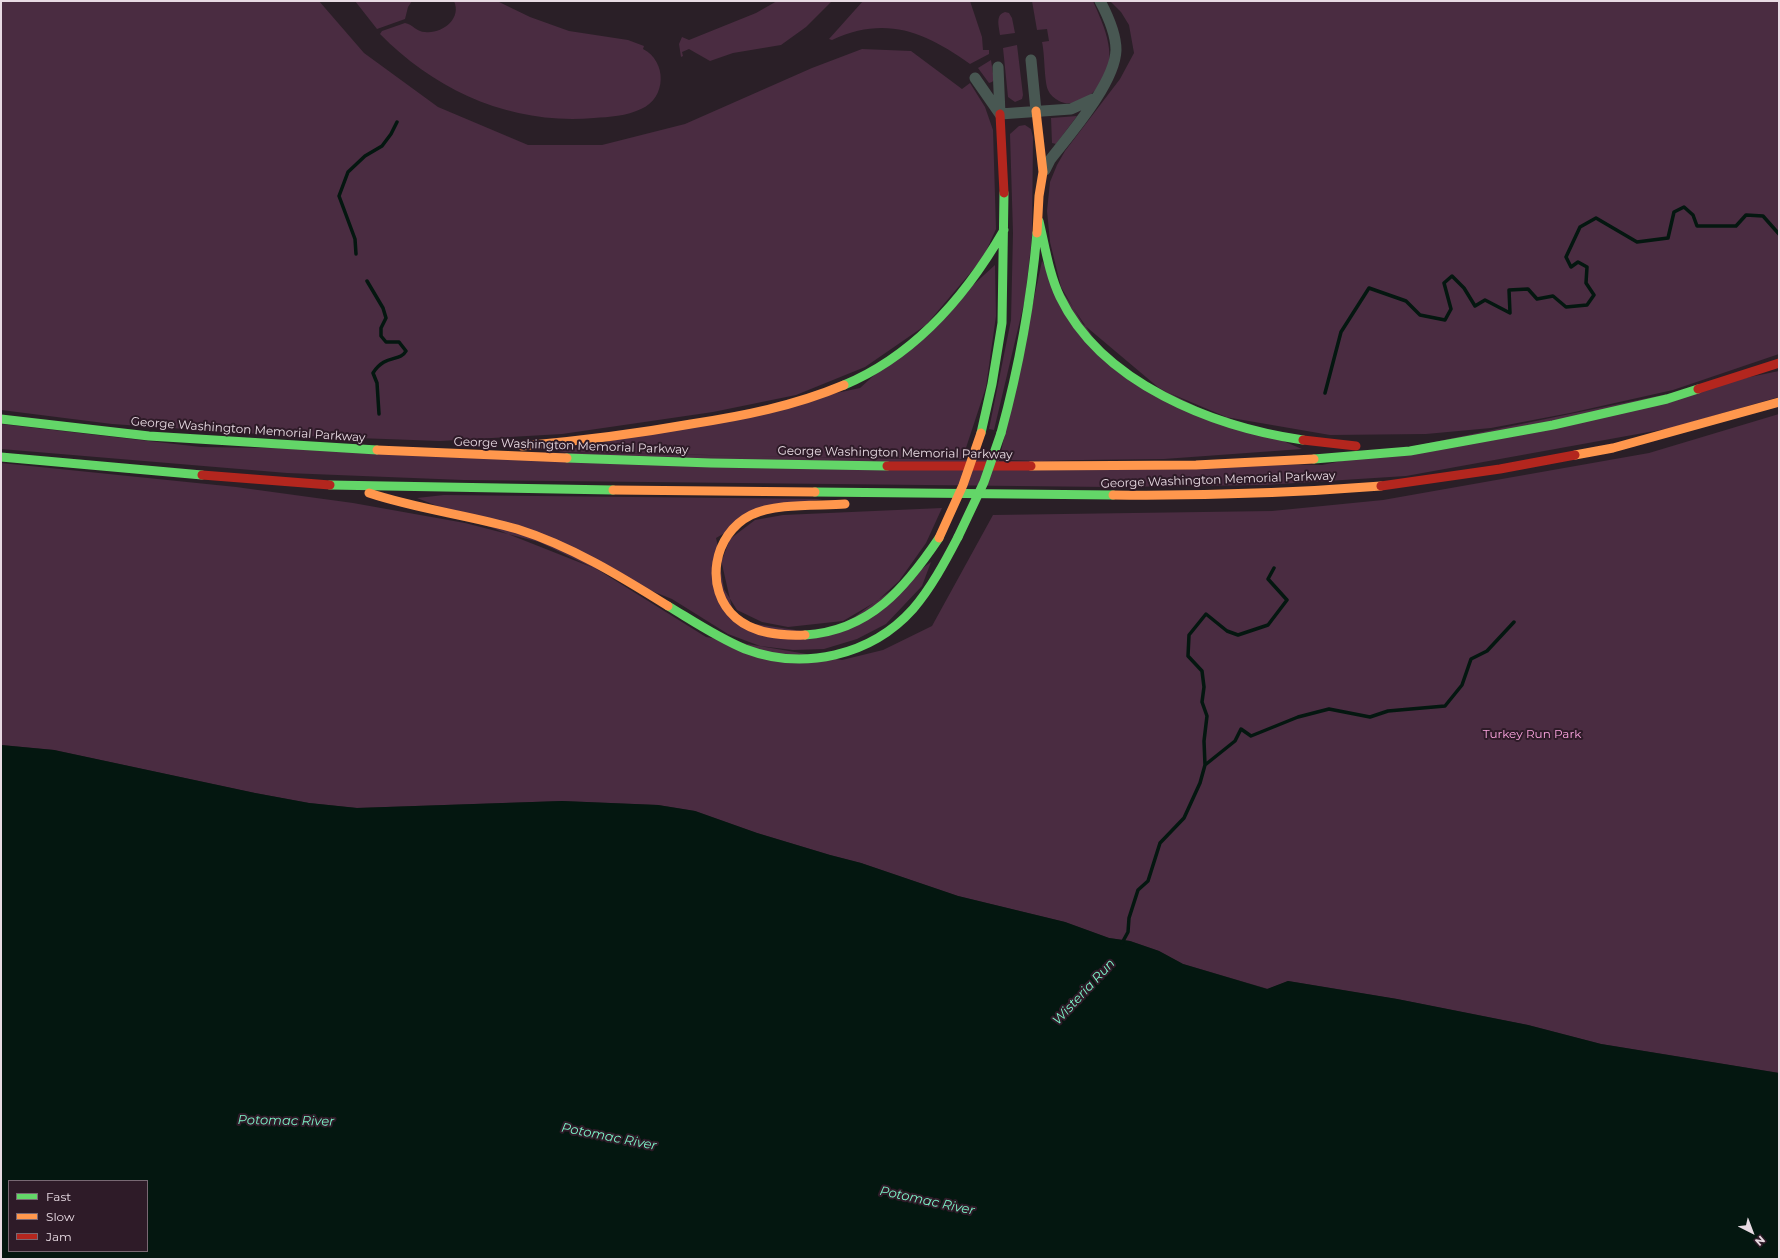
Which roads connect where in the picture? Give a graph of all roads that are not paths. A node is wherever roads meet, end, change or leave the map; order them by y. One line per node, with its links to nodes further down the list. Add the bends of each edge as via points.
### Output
1 (1100, 1): 5 (street, via 1114,32 1116,51 1111,71)
2 (1031, 60): 6 (street)
3 (998, 66): 7 (street)
4 (975, 78): 7 (street)
5 (1096, 97): 6 (street, via 1072,108); 8 (street, via 1050,160)
6 (1036, 111): 7 (street); 8 (highway)
7 (1000, 114): 10 (highway)
8 (1043, 174): 9 (highway)
9 (1039, 221): 14 (highway, via 1052,278 1067,310 1080,329 1107,357 1148,387 1211,420 1236,427 1324,443); 17 (highway, bridge, via 1027,315 1014,387 984,482 958,537 923,595 890,630 849,651 804,660 762,654 718,636 571,550 502,525 418,507)
10 (1004, 230): 15 (highway, via 981,270 943,317 906,349 880,366 853,382 826,393 753,414 641,433 558,443); 18 (highway, bridge, via 1002,323 981,433 963,485 939,538 914,575 881,608 864,618 846,626 808,635 766,632 748,626 736,618 720,595 715,567 718,553 732,529 753,515 766,511)
11 (1779, 363): 14 (highway, George Washington Memorial Parkway, via 1613,412)
12 (1779, 402): 18 (highway, George Washington Memorial Parkway, via 1613,448 1500,469 1389,485 1301,492 1166,496)
13 (1, 419): 15 (highway, George Washington Memorial Parkway, via 149,436)
14 (1410, 451): 15 (highway, George Washington Memorial Parkway, via 1259,463 1078,466 711,463)
15 (426, 453)
16 (1, 457): 17 (highway, George Washington Memorial Parkway, via 222,477)
17 (349, 485): 18 (highway, George Washington Memorial Parkway)
18 (934, 494)

